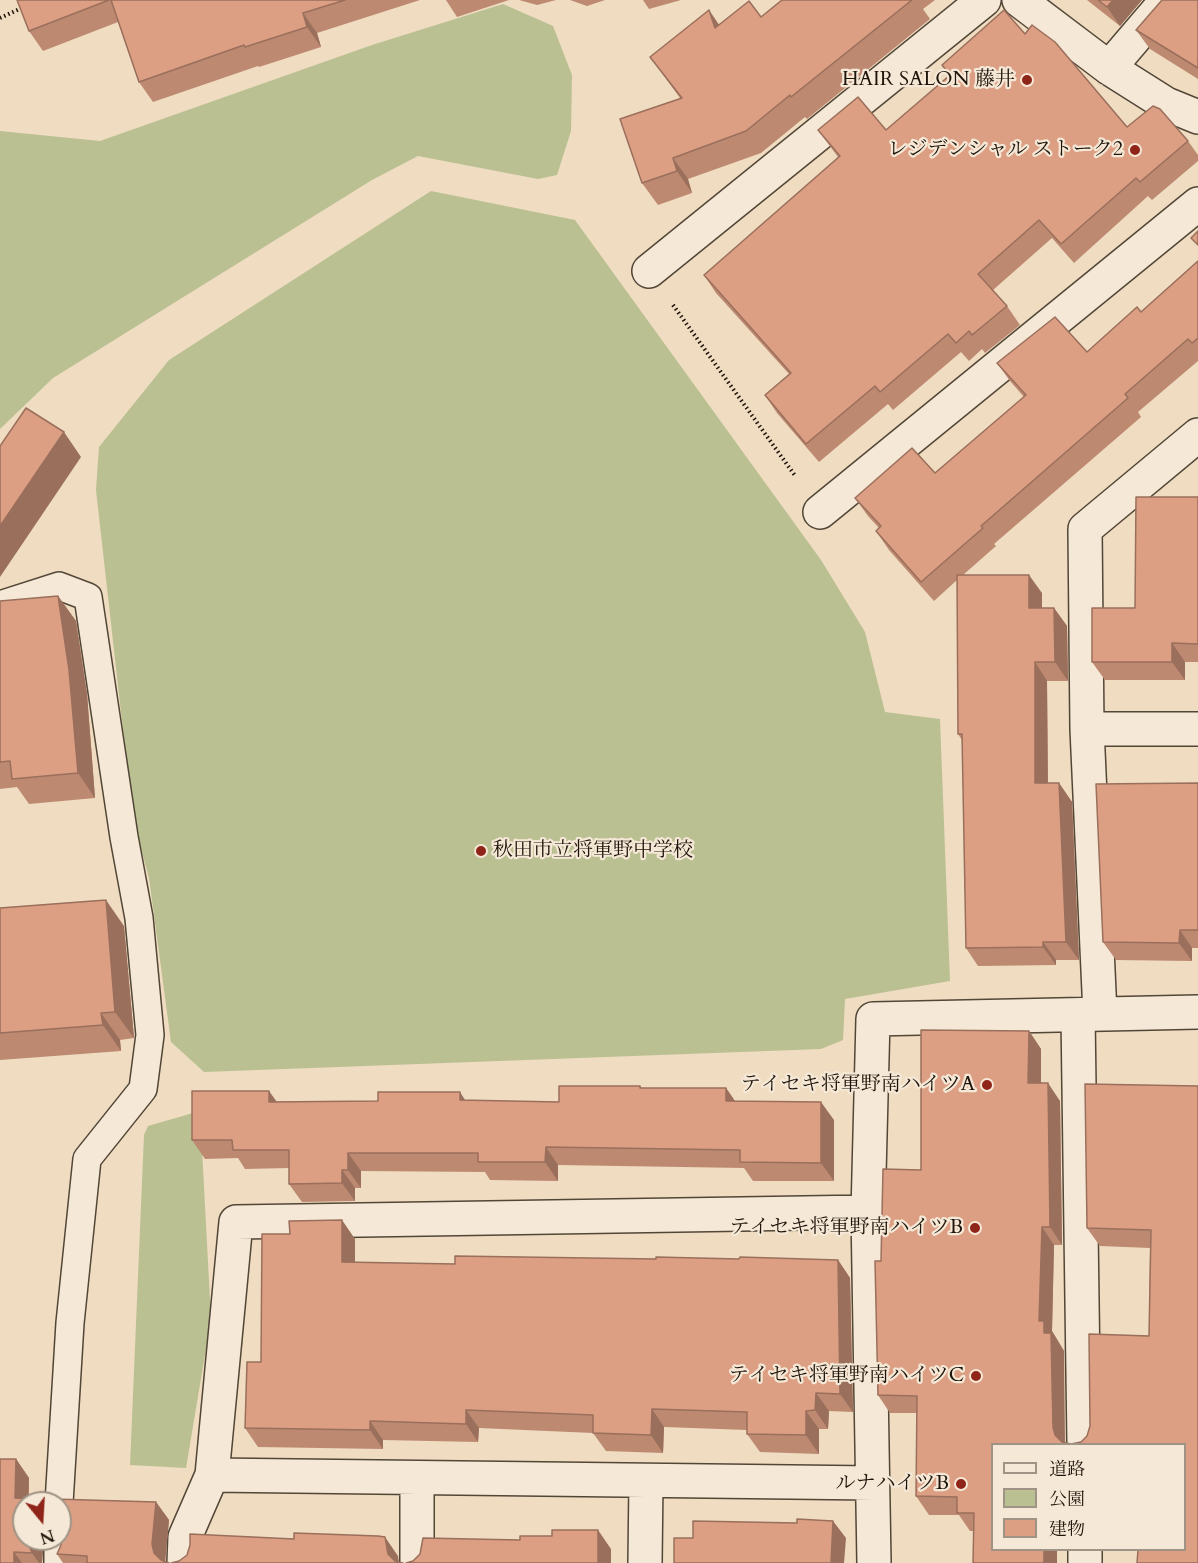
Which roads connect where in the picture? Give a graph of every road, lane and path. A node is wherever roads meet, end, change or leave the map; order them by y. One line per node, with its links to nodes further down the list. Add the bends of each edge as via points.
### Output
1 (984, 0): 9 (street)
2 (1019, 0): 6 (street)
3 (1167, 0): 6 (street)
4 (30, 4): 5 (path)
5 (0, 18)
6 (1109, 68): 7 (street, via 1166,104)
7 (1198, 117)
8 (1198, 204): 11 (street)
9 (649, 271): 11 (path)
10 (1198, 435): 13 (street, via 1085,529)
11 (820, 512)
12 (0, 605): 23 (lane, via 59,586 88,597 140,918 150,1035 143,1089 87,1159 70,1323)
13 (1087, 729): 14 (street); 16 (street)
14 (1198, 729)
15 (1198, 1012): 16 (street)
16 (1089, 1015): 17 (street, via 873,1019); 18 (street)
17 (868, 1212): 19 (street, via 236,1222); 22 (street)
18 (1084, 1443)
19 (212, 1475): 20 (street); 24 (street, via 185,1537)
20 (417, 1478): 21 (street); 25 (street)
21 (646, 1481): 22 (street); 26 (street)
22 (873, 1484): 27 (street)
23 (60, 1491)
24 (184, 1563)
25 (417, 1563)
26 (645, 1563)
27 (873, 1563)

